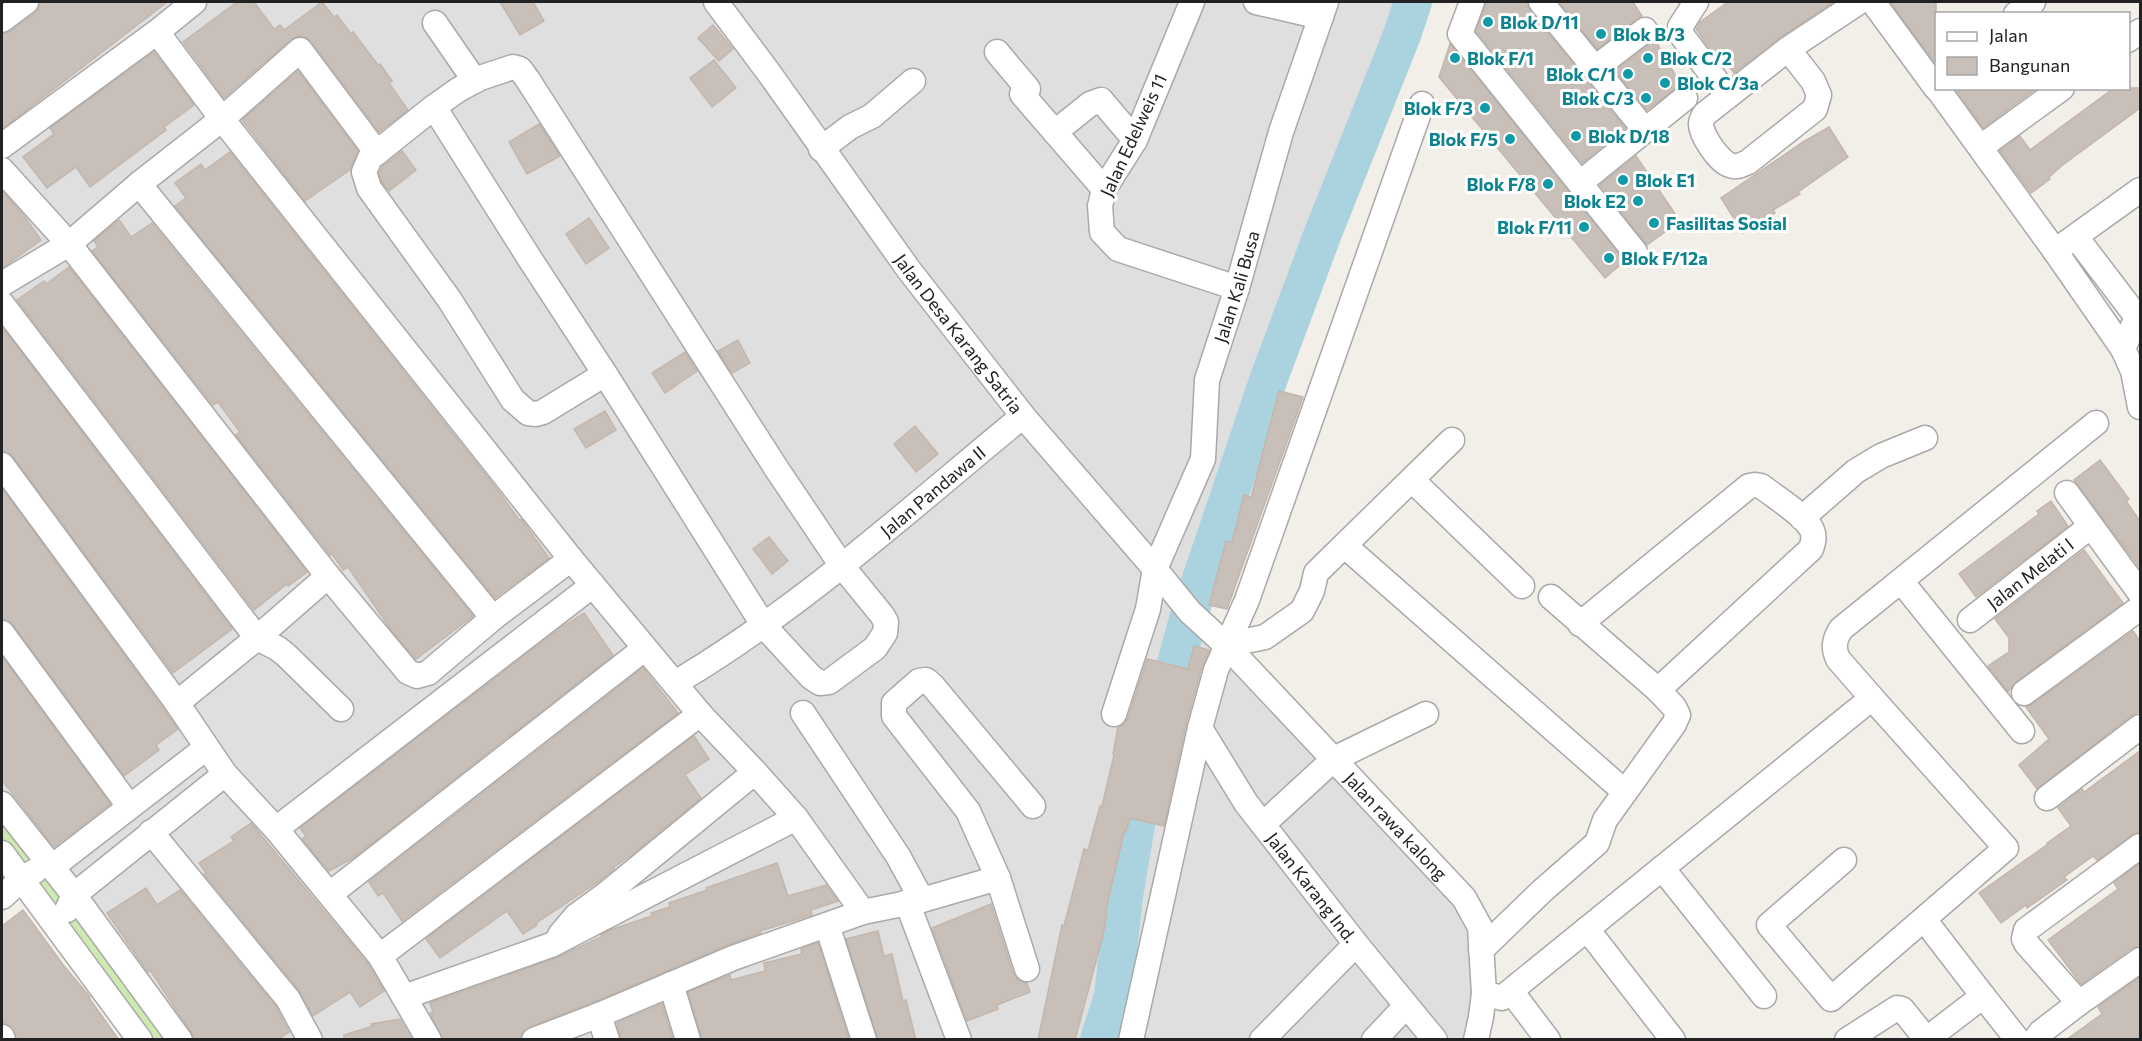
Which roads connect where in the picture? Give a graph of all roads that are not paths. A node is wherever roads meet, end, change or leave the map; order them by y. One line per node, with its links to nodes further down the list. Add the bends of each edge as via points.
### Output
1 (26, 2): 14 (street)
2 (194, 2): 17 (street)
3 (716, 2): 36 (street, Jalan Desa Karang Satria)
4 (1192, 2): 33 (street, Jalan Edelweis 11)
5 (1256, 2): 12 (street)
6 (1472, 2): 39 (street, via 1460,34)
7 (1542, 2): 20 (street)
8 (1696, 2): 26 (street, via 1680,27 1683,37)
9 (1859, 2): 18 (street)
10 (1873, 2): 23 (street)
11 (2032, 2): 13 (street)
12 (1324, 9): 48 (street, Jalan Kali Busa, via 1281,132)
13 (2019, 12)
14 (2, 20)
15 (435, 23): 21 (street)
16 (1645, 30): 20 (street)
17 (157, 32): 30 (street); 34 (street)
18 (1788, 49): 26 (street); 26 (street, via 1813,81 1819,95 1815,109 1739,167 1722,160 1705,138 1701,124 1705,114)
19 (997, 52): 32 (street, via 1028,89 1022,94)
20 (1594, 69): 31 (street)
21 (475, 81): 29 (street); 65 (street, via 513,67 520,69)
22 (913, 81): 36 (street, via 873,116 850,127)
23 (1935, 83)
24 (1940, 90): 35 (street)
25 (2059, 90): 35 (street)
26 (1728, 96)
27 (1685, 98): 31 (street)
28 (1422, 104): 80 (street, via 1247,600)
29 (434, 107): 37 (street); 52 (street)
30 (222, 119): 37 (street, via 300,50); 40 (street); 64 (street)
31 (1645, 130): 39 (street)
32 (1055, 132): 33 (street, via 1101,100); 41 (street)
33 (1134, 140): 41 (street, Jalan Edelweis 11)
34 (2, 146)
35 (1981, 147): 45 (street)
36 (821, 149): 54 (street, Jalan Desa Karang Satria)
37 (377, 153): 52 (street, via 364,172 369,188 449,299 519,407 536,414 543,412)
38 (2, 170): 44 (street)
39 (1580, 183): 46 (street)
40 (139, 184): 44 (street); 74 (street)
41 (1104, 189): 48 (street, Jalan Edelweis 11, via 1100,206 1102,232 1118,249)
42 (2140, 190): 43 (street)
43 (2076, 237): 45 (street); 50 (street)
44 (69, 244): 47 (street); 66 (street)
45 (2055, 251): 51 (street)
46 (1635, 252)
47 (2, 284)
48 (1237, 288): 67 (street, Jalan Kali Busa, via 1207,380 1203,459)
49 (2, 304): 79 (street)
50 (2139, 316): 51 (street)
51 (2123, 349): 53 (street, via 2133,371)
52 (605, 374): 77 (street)
53 (2140, 407)
54 (1023, 417): 65 (street, Jalan Pandawa II); 67 (street, Jalan Desa Karang Satria)
55 (2096, 423): 68 (street)
56 (1925, 438): 61 (street, via 1856,471)
57 (1452, 440): 59 (street)
58 (2, 465): 86 (street)
59 (1413, 481): 63 (street); 70 (street)
60 (2067, 493): 62 (street)
61 (1802, 518): 76 (street, via 1761,486 1749,486); 83 (street, via 1813,531 1811,549)
62 (2091, 526): 71 (street); 75 (street, Jalan Melati I)
63 (1345, 546): 80 (street, via 1316,573 1302,610 1265,637); 99 (street)
64 (571, 559): 69 (street); 74 (street)
65 (842, 566): 77 (street, Jalan Pandawa II); 77 (street, via 886,622 885,633 875,648 829,682 820,683)
66 (328, 576): 74 (street, via 408,672 417,676 428,673); 79 (street)
67 (1161, 577): 80 (street, Jalan Desa Karang Satria, via 1190,612); 90 (street, Jalan Kali Busa)
68 (1901, 581): 85 (street, via 1841,629 1835,639 1838,659); 94 (street)
69 (593, 585): 81 (street); 106 (street)
70 (1522, 586)
71 (2140, 593)
72 (1551, 597): 76 (street)
73 (2140, 608): 84 (street)
74 (493, 618)
75 (1970, 620)
76 (1580, 624): 83 (street)
77 (764, 626): 82 (street, Jalan Pandawa II)
78 (2, 633): 102 (street)
79 (257, 638): 86 (street); 87 (street, via 286,655)
80 (1227, 645): 93 (street); 96 (street, Jalan rawa kalong)
81 (644, 649): 89 (street); 115 (street)
82 (685, 676)
83 (1658, 690): 99 (street, via 1678,715)
84 (2024, 693)
85 (1872, 698): 110 (street, via 2006,848 1831,999 1769,924); 112 (street)
86 (177, 703): 95 (street)
87 (341, 709)
88 (803, 712): 118 (street, via 903,862)
89 (700, 714): 97 (street); 127 (street)
90 (1114, 714)
91 (1426, 714): 96 (street)
92 (2140, 727): 100 (street)
93 (1200, 728): 124 (street, Jalan Karang Ind., via 1246,803); 150 (street)
94 (2022, 731)
95 (206, 748): 98 (street); 102 (street)
96 (1334, 759): 104 (street); 126 (street, Jalan rawa kalong, via 1464,898 1480,927)
97 (756, 772): 105 (street); 125 (street, via 576,916)
98 (225, 774): 106 (street); 107 (street)
99 (1625, 792): 126 (street, via 1605,820 1597,843)
100 (2047, 798)
101 (2, 804): 111 (street)
102 (129, 806): 111 (street)
103 (1033, 806): 113 (street, via 926,680 919,681 894,703 894,716 968,811)
104 (1272, 816)
105 (796, 818): 119 (street); 125 (street)
106 (276, 829): 115 (street)
107 (151, 832): 116 (street); 143 (street, via 288,999)
108 (2140, 846): 136 (street, via 2024,935 2026,943)
109 (2, 853): 114 (street)
110 (1844, 860)
111 (49, 865): 114 (street); 116 (street)
112 (1662, 868): 122 (street); 133 (street)
113 (998, 878): 118 (street); 129 (street)
114 (22, 879): 117 (street); 121 (street)
115 (330, 894): 127 (street)
116 (74, 895): 121 (street); 142 (street)
117 (2, 897)
118 (915, 901): 119 (street); 149 (street)
119 (863, 912): 120 (street)
120 (827, 925): 130 (street); 148 (street)
121 (58, 928): 141 (street)
122 (1587, 929): 131 (street); 156 (street)
123 (1933, 931): 134 (street)
124 (1356, 944): 137 (street, Jalan Karang Ind.); 151 (street)
125 (551, 945): 135 (street)
126 (1481, 950): 132 (street, Jalan rawa kalong)
127 (380, 956): 135 (street)
128 (2140, 960): 136 (street)
129 (1028, 969)
130 (671, 984): 138 (street); 147 (street)
131 (1510, 991): 132 (street, via 1502,998); 155 (street)
132 (1484, 993): 154 (street, Jalan rawa kalong)
133 (1764, 996)
134 (1983, 996): 139 (street); 140 (street)
135 (404, 997): 144 (street)
136 (2079, 1003): 158 (street)
137 (1406, 1006): 152 (street); 153 (street, Jalan Karang Ind.)
138 (599, 1015): 145 (street); 146 (street)
139 (1927, 1039): 157 (street, via 1897,1008)
140 (2017, 1039)
141 (140, 1040)
142 (180, 1040)
143 (310, 1040)
144 (429, 1040)
145 (534, 1040)
146 (607, 1040)
147 (688, 1040)
148 (864, 1040)
149 (959, 1040)
150 (1131, 1040)
151 (1262, 1040)
152 (1374, 1040)
153 (1435, 1040)
154 (1476, 1040)
155 (1548, 1040)
156 (1673, 1040)
157 (1847, 1040)
158 (2034, 1040)

